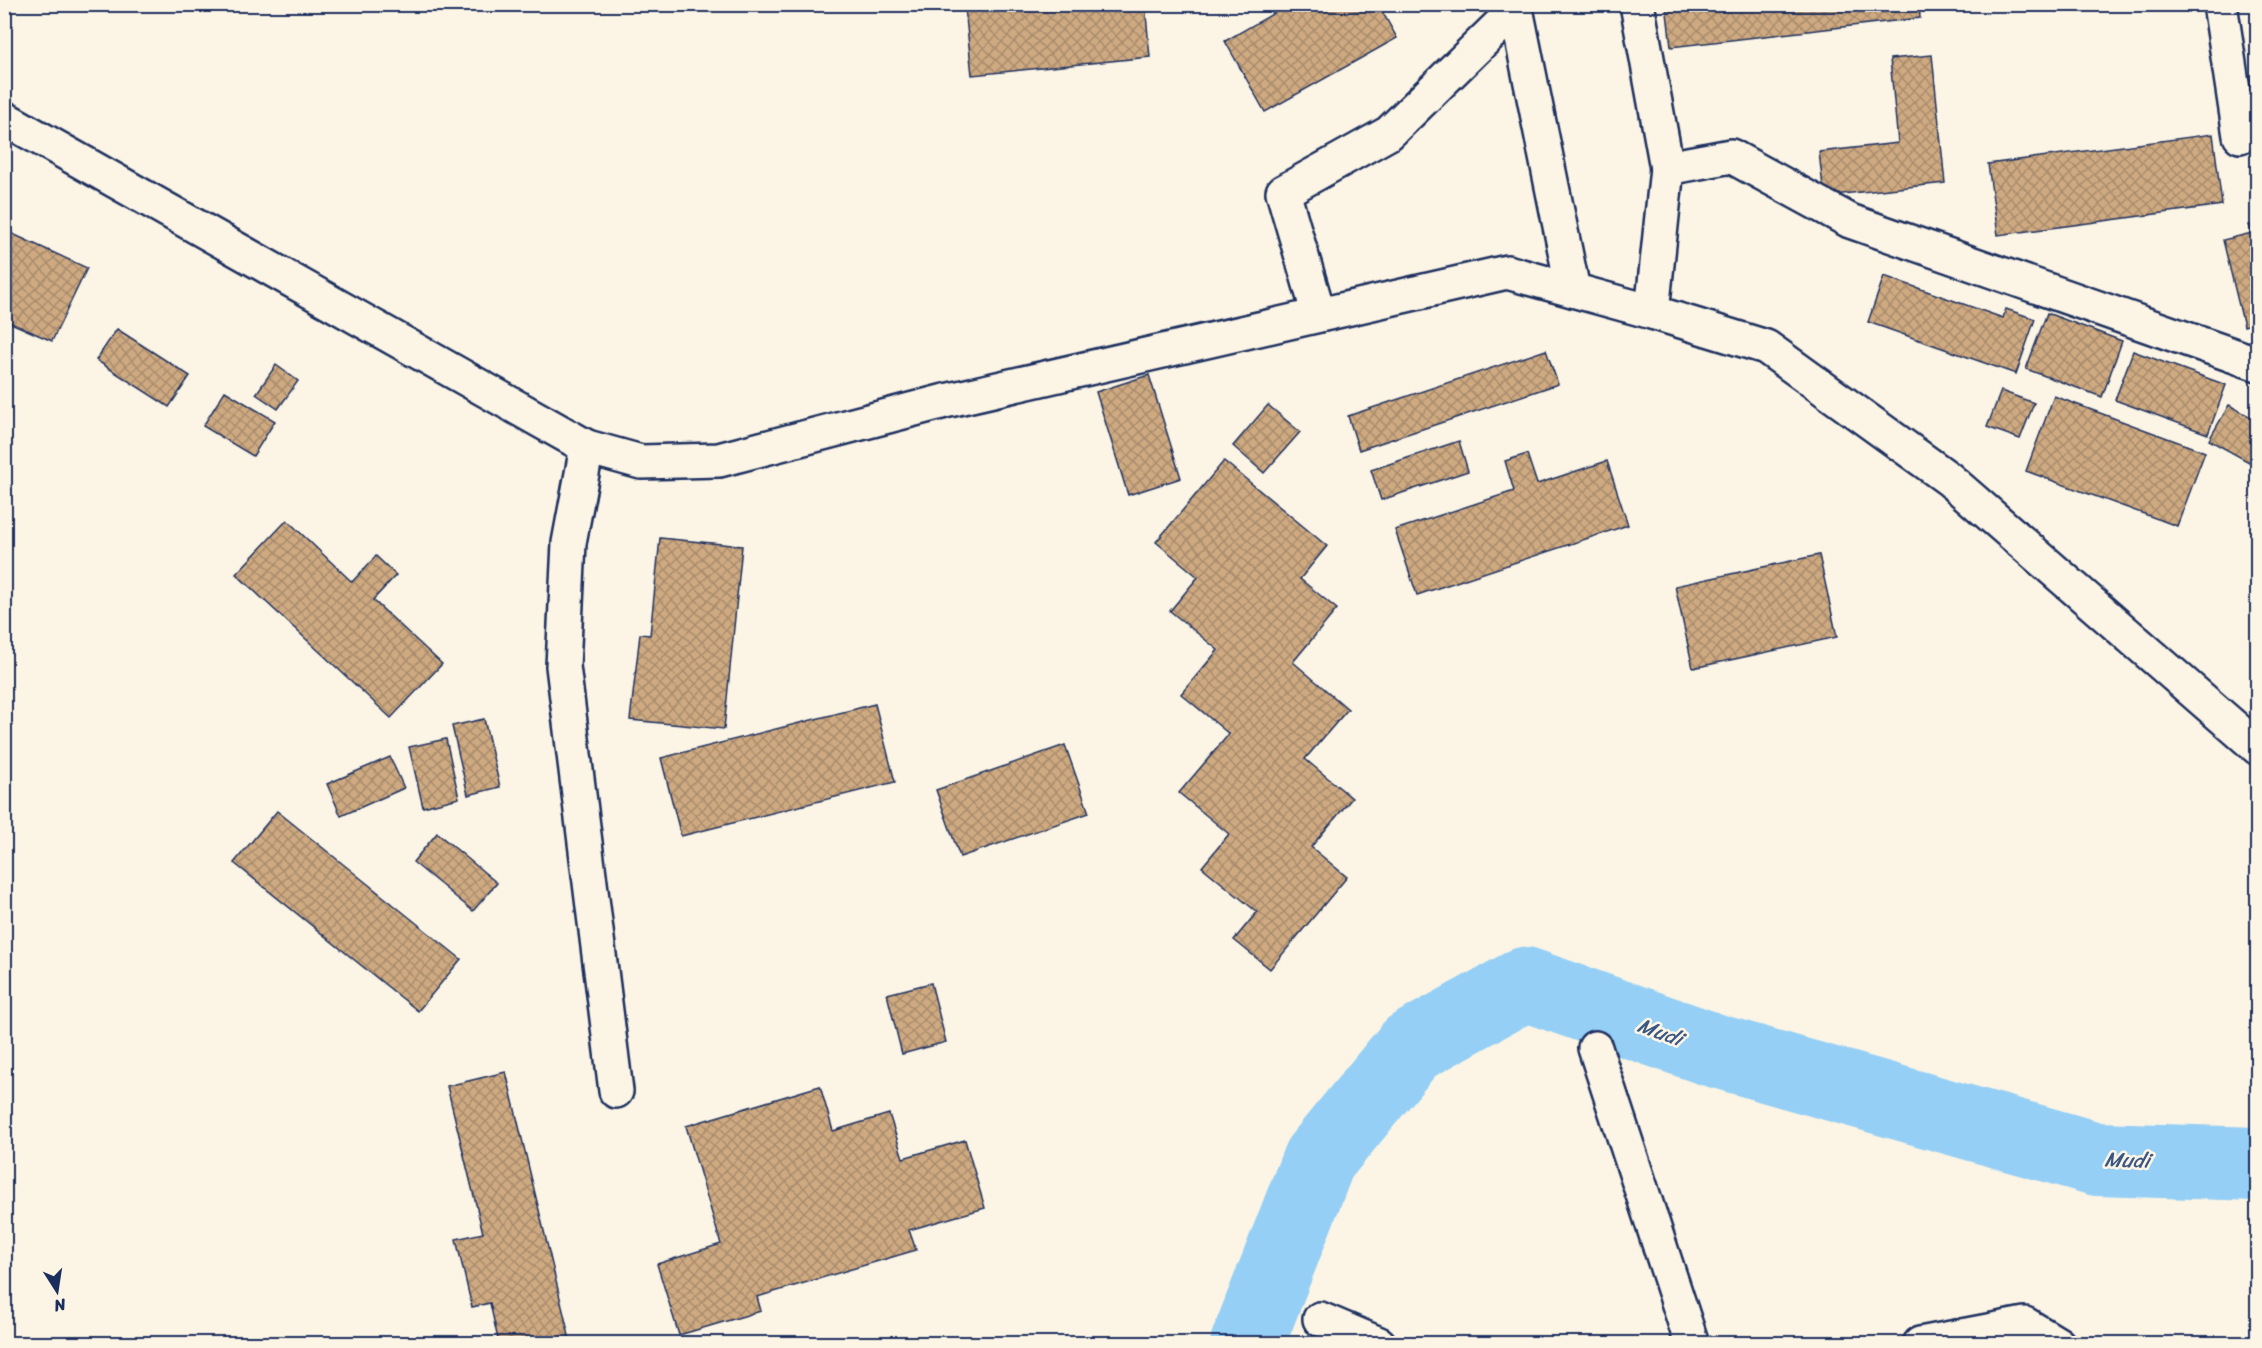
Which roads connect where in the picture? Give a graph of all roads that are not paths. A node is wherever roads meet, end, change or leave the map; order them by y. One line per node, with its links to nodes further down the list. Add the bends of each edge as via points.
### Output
1 (1637, 4): 6 (street)
2 (2220, 4): 5 (street)
3 (1515, 7): 7 (street); 9 (street, via 1389,134 1283,192)
4 (4, 118): 11 (street)
5 (2240, 136)
6 (1667, 168): 8 (street); 10 (street, via 1731,156 1850,221)
7 (1573, 290): 8 (street); 9 (street, via 1507,272)
8 (1652, 312): 12 (street, via 1766,347 1776,354 1949,479)
9 (1319, 315): 11 (street, via 945,400 719,460 641,462)
10 (2258, 364)
11 (587, 447): 14 (street, via 569,543 563,666)
12 (2258, 748)
13 (1595, 1048): 17 (street)
14 (616, 1091)
15 (1320, 1318): 16 (street)
16 (1379, 1344)
17 (1692, 1344)
18 (1920, 1344): 19 (street, via 2025,1324)
19 (2058, 1344)

